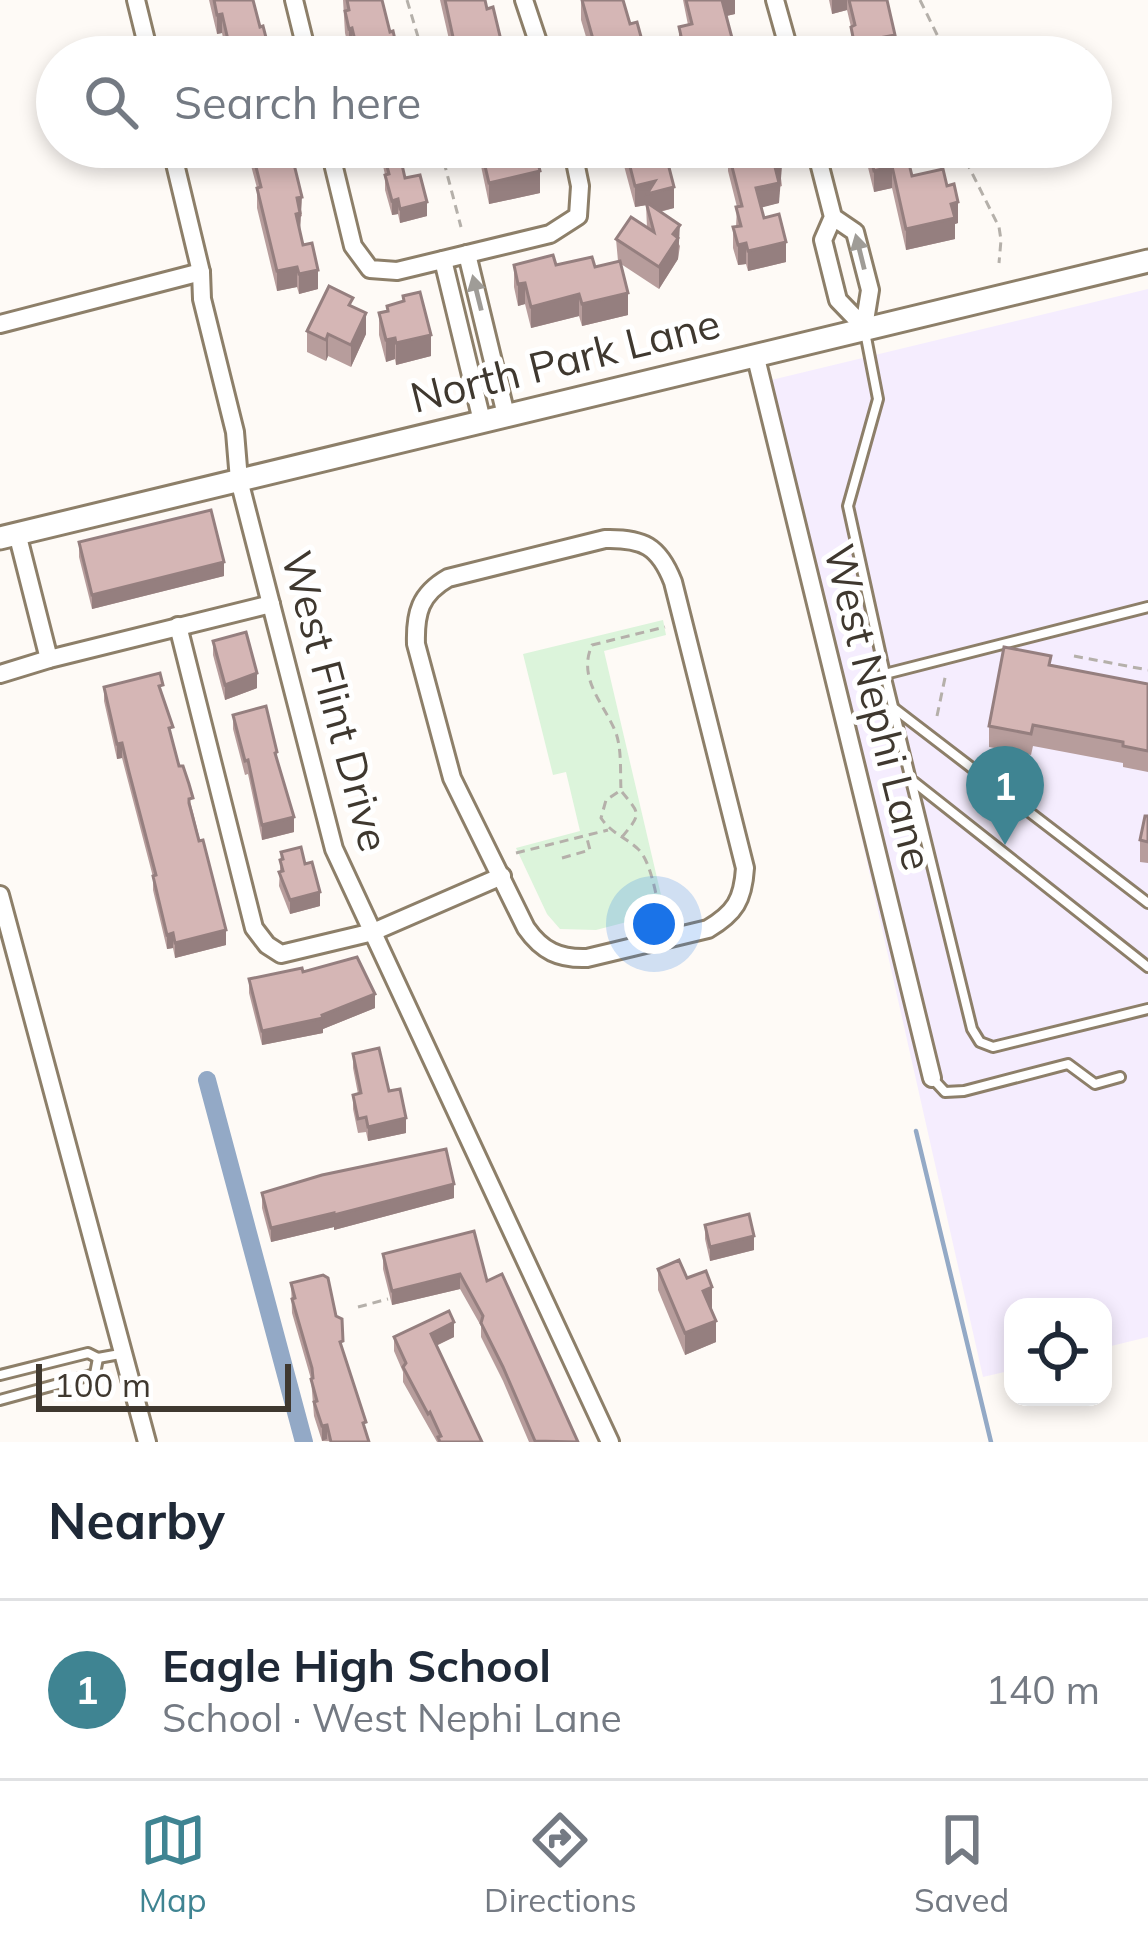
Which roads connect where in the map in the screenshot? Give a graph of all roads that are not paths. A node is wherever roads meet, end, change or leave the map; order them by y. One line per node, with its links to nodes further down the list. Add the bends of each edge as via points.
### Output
1 (136, 0): 5 (street)
2 (294, 0): 6 (street)
3 (524, 0): 7 (street)
4 (775, 0): 8 (street)
5 (145, 36)
6 (303, 36)
7 (536, 36)
8 (785, 36)
9 (176, 168): 17 (street, West Flint Drive)
10 (334, 168): 15 (street, via 353,246 370,268)
11 (576, 168): 14 (street, via 578,216 550,234)
12 (820, 168): 13 (street)
13 (833, 217): 19 (street, via 823,240 838,300); 19 (street, one-way to 13, via 870,290 855,232)
14 (467, 254): 15 (street); 21 (street, one-way to 14)
15 (443, 260): 22 (street)
16 (1148, 260): 19 (street, North Park Lane)
17 (201, 272): 18 (street); 23 (street, West Flint Drive)
18 (0, 324)
19 (863, 327): 20 (street, North Park Lane); 30 (lane, via 878,399 848,506)
20 (755, 354): 21 (street, North Park Lane); 40 (street, West Nephi Lane)
21 (506, 415): 22 (street, North Park Lane)
22 (482, 421): 23 (street, North Park Lane)
23 (239, 480): 24 (street, North Park Lane); 25 (street, West Flint Drive)
24 (9, 536): 28 (street)
25 (271, 604): 27 (street); 36 (street, West Flint Drive, via 334,849)
26 (1148, 607): 30 (lane)
27 (178, 626): 28 (street); 36 (street, via 254,928 281,954)
28 (50, 659): 29 (street)
29 (0, 674)
30 (885, 674): 31 (lane)
31 (894, 708): 32 (lane); 35 (lane)
32 (911, 779): 37 (lane); 38 (lane, via 980,1042 993,1047)
33 (502, 876): 33 (street, via 536,943 571,958 708,929 744,890 673,582 648,545 605,539 560,550 448,578 420,602 416,644 452,778); 36 (street)
34 (0, 895): 41 (street)
35 (1148, 903)
36 (373, 932): 46 (street, West Flint Drive)
37 (1148, 967)
38 (1148, 1009)
39 (1120, 1077): 40 (lane, via 1095,1084 1068,1064 946,1092)
40 (932, 1078)
41 (123, 1354): 42 (lane); 45 (street)
42 (98, 1358): 43 (lane, via 88,1353); 44 (lane, via 95,1374)
43 (0, 1375)
44 (0, 1400)
45 (147, 1442)
46 (610, 1442)

